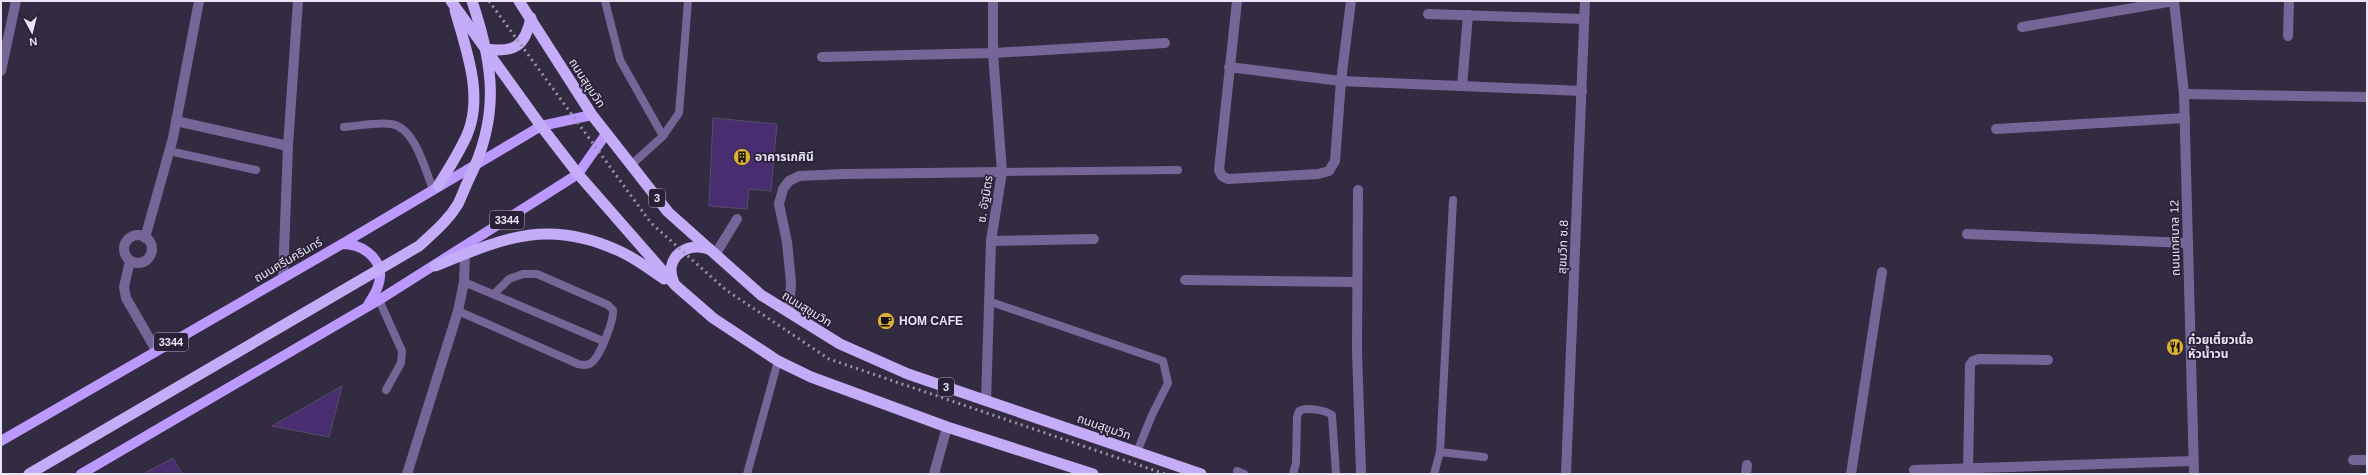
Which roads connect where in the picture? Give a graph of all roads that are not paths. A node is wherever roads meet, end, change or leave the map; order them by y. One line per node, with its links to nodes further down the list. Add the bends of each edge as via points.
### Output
1 (16, 1): 20 (street)
2 (200, 1): 35 (street)
3 (298, 1): 41 (street)
4 (472, 1): 93 (highway, bridge, via 490,80 488,132 458,204 443,225 419,246)
5 (519, 1): 17 (highway, ถนนสุขุมวิท / 3)
6 (605, 1): 40 (lane, via 620,60)
7 (688, 1): 40 (lane, via 679,113)
8 (993, 1): 24 (street, ซ. อัฐมิตร)
9 (1237, 1): 26 (street)
10 (1351, 1): 28 (street)
11 (1585, 1): 18 (street, สุขมวิท ซ.8)
12 (2174, 1): 19 (street); 31 (street, ถนนเทศบาล 12)
13 (2290, 1): 21 (street)
14 (452, 2): 23 (highway); 48 (highway, via 474,82 473,109 468,134)
15 (1428, 14): 16 (street)
16 (1468, 15): 18 (street); 29 (street)
17 (531, 18): 23 (highway, via 528,35 518,47 501,51); 33 (highway, ถนนสุขุมวิท / 3)
18 (1584, 19): 30 (street, สุขมวิท ซ.8)
19 (2022, 27)
20 (5, 30): 27 (street)
21 (2288, 36)
22 (1165, 43): 24 (street)
23 (486, 49): 36 (highway)
24 (993, 52): 25 (street); 46 (street, ซ. อัฐมิตร)
25 (822, 57)
26 (1228, 68): 28 (street); 28 (street, via 1219,170 1222,176 1228,179 1318,174 1329,171 1335,161)
27 (1, 71)
28 (1341, 81): 29 (street)
29 (1462, 86): 30 (street)
30 (1582, 91): 104 (street, สุขมวิท ซ.8)
31 (2184, 94): 32 (street); 34 (street, ถนนเทศบาล 12)
32 (2367, 97)
33 (592, 115): 36 (main road, ถนนศรีนครินทร์ / 3344); 39 (highway, ถนนสุขุมวิท / 3)
34 (2185, 118): 38 (street); 56 (street, ถนนเทศบาล 12)
35 (176, 121): 41 (street); 42 (street)
36 (541, 126): 47 (highway); 48 (main road, ถนนศรีนครินทร์ / 3344)
37 (344, 127): 48 (lane, via 392,124 406,132 415,144)
38 (1996, 129)
39 (606, 134): 43 (highway, ถนนสุขุมวิท / 3); 47 (main road, 3344)
40 (663, 136): 43 (lane)
41 (288, 146): 63 (street)
42 (169, 151): 44 (lane); 53 (street)
43 (630, 166): 59 (highway, ถนนสุขุมวิท / 3, via 668,212)
44 (256, 170)
45 (1178, 170): 46 (lane)
46 (1002, 172): 55 (street, ซ. อัฐมิตร); 73 (street, via 799,176 789,182 783,189 778,204 787,242 791,282)
47 (578, 174): 61 (main road, 3344); 67 (highway)
48 (436, 188): 57 (main road, ถนนศรีนครินทร์ / 3344)
49 (1358, 190): 66 (street)
50 (1453, 200): 83 (lane)
51 (737, 220): 59 (street)
52 (1967, 234): 56 (street)
53 (145, 238): 60 (street, via 136,236 128,240 124,249); 60 (street, via 151,244 149,257 138,263)
54 (1094, 238): 55 (street)
55 (992, 240): 70 (street, ซ. อัฐมิตร)
56 (2188, 243): 87 (street, ถนนเทศบาล 12)
57 (342, 244): 63 (main road, ถนนศรีนครินทร์ / 3344); 71 (main road, via 364,248 378,264 379,285)
58 (465, 254): 61 (highway); 65 (street); 67 (highway, via 496,241 526,234 560,234 588,239 618,250)
59 (716, 255): 67 (highway, via 701,246 685,249 678,254 671,269); 73 (highway, ถนนสุขุมวิท / 3, via 761,295)
60 (130, 261): 75 (street, via 124,287 126,298)
61 (435, 266): 69 (main road, 3344)
62 (1882, 272): 105 (street)
63 (283, 278): 75 (main road, ถนนศรีนครินทร์ / 3344)
64 (1185, 280): 66 (street)
65 (464, 282): 68 (lane); 72 (street)
66 (1356, 282): 102 (street)
67 (675, 285): 77 (highway, via 713,318)
68 (494, 294): 74 (lane); 74 (lane, via 509,279 523,274 537,274 613,310 614,318)
69 (379, 300): 71 (main road, 3344); 78 (lane, via 402,351 401,363)
70 (991, 302): 79 (street, ซ. อัฐมิตร); 82 (lane, via 1163,361 1168,383)
71 (367, 306): 89 (main road, 3344)
72 (458, 311): 74 (lane, via 578,364 591,363); 95 (street)
73 (789, 313): 79 (highway, ถนนสุขุมวิท / 3, via 840,344 871,359)
74 (603, 341)
75 (156, 350): 81 (main road, ถนนศรีนครินทร์ / 3344)
76 (2048, 360): 88 (street, via 1972,360)
77 (778, 361): 80 (highway, via 811,377); 96 (lane)
78 (386, 390)
79 (986, 401): 82 (highway, ถนนสุขุมวิท / 3)
80 (947, 427): 97 (street); 98 (highway)
81 (1, 440)
82 (1137, 452): 99 (highway, ถนนสุขุมวิท / 3)
83 (1440, 452): 84 (lane); 103 (lane)
84 (1484, 457)
85 (2353, 460): 86 (street)
86 (2367, 460)
87 (2193, 461): 91 (street); 106 (street, ถนนเทศบาล 12)
88 (1968, 469): 91 (street); 92 (street)
89 (93, 470): 94 (main road, 3344)
90 (1914, 470): 92 (street)
91 (2097, 470)
92 (1951, 472)
93 (29, 474)
94 (81, 474)
95 (407, 474)
96 (747, 474)
97 (934, 474)
98 (1093, 474)
99 (1201, 474)
100 (1293, 474): 101 (lane, via 1296,463 1297,417 1303,408 1332,415)
101 (1336, 474)
102 (1361, 474)
103 (1434, 474)
104 (1566, 474)
105 (1851, 474)
106 (2194, 474)

